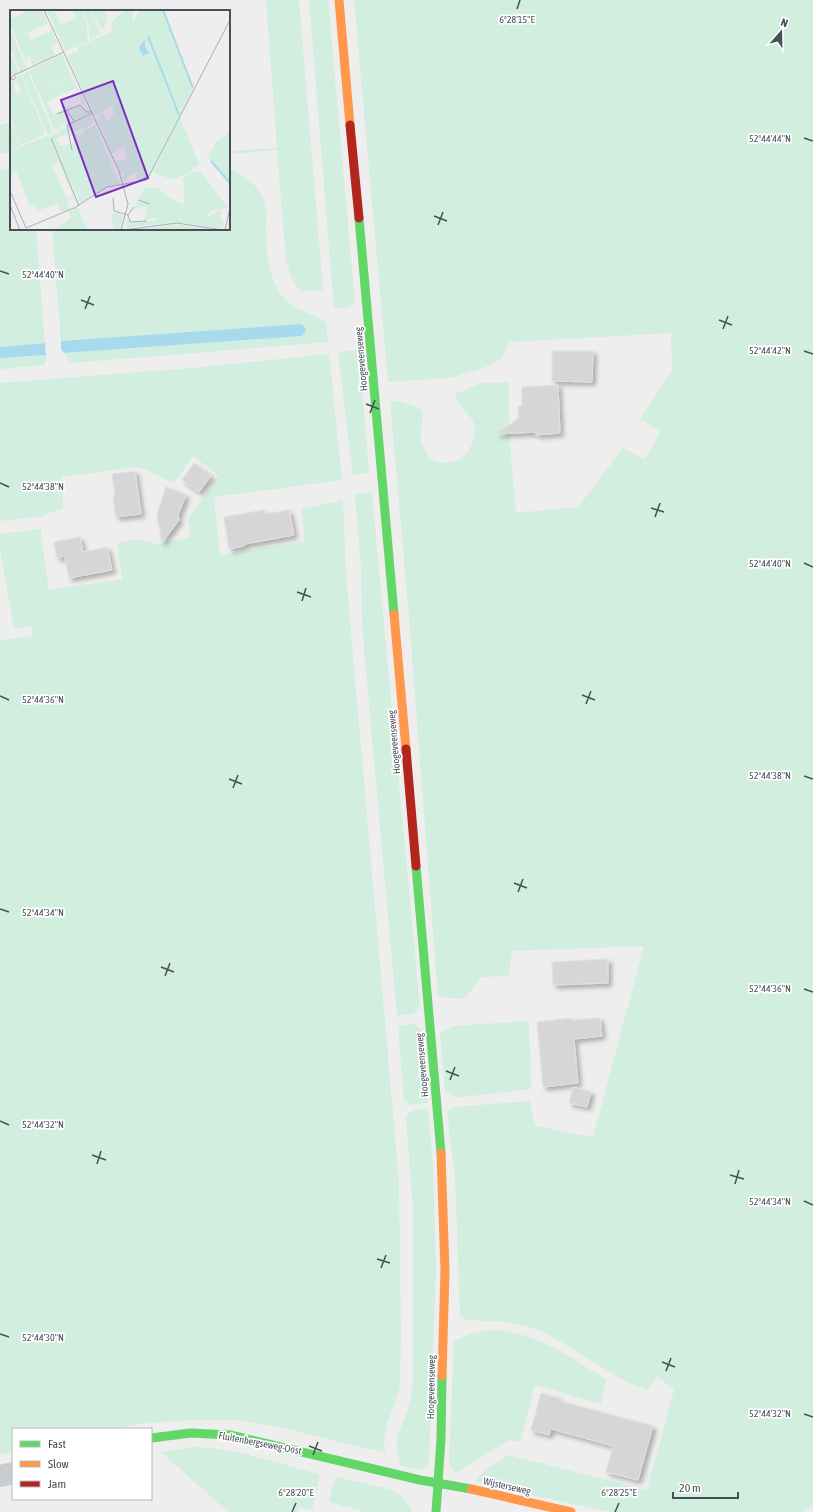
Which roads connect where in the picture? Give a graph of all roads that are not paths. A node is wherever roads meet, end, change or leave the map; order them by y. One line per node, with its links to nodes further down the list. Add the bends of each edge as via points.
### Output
1 (339, 0): 5 (main road, Hoogeveenseweg, via 442,1160 445,1271)
2 (152, 1438): 5 (main road, Fluitenbergseweg-Oost, via 190,1433 230,1435)
3 (12, 1473): 4 (street)
4 (0, 1476)
5 (439, 1483): 6 (main road, Hoogeveenseweg); 7 (main road, Wijsterseweg)
6 (436, 1512)
7 (570, 1512)

